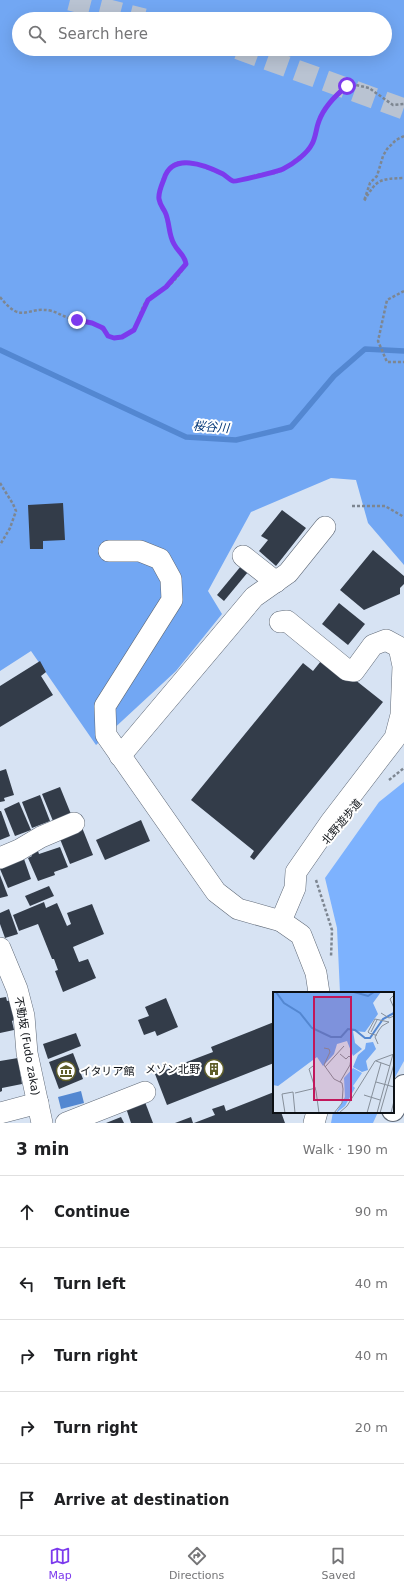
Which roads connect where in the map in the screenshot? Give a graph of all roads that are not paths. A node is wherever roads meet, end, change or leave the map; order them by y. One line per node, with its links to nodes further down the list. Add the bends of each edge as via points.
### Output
1 (325, 527): 4 (street, via 288,573)
2 (109, 551): 6 (street, via 140,551 160,559 171,579 172,600 104,706 106,735)
3 (243, 556): 4 (street)
4 (276, 582): 6 (street, via 254,597)
5 (280, 622): 9 (street, via 287,621 347,670 354,671 373,645 386,640 399,647 403,666 400,715 395,738 296,872 295,888)
6 (120, 756): 9 (street, via 216,892 238,909)
7 (74, 823): 8 (street)
8 (0, 858)
9 (281, 921): 12 (street, via 301,935 316,973)
10 (0, 948): 11 (street, 不動坂 (Fudo zaka))
11 (8, 991): 17 (street, 不動坂 (Fudo zaka), via 24,1016 27,1053)
12 (319, 992)
13 (404, 1086): 15 (main road)
14 (145, 1092): 20 (street)
15 (394, 1109)
16 (0, 1113): 17 (street)
17 (40, 1113)
18 (317, 1113): 21 (street)
19 (392, 1113): 22 (main road)
20 (66, 1123)
21 (314, 1123)
22 (387, 1123)

